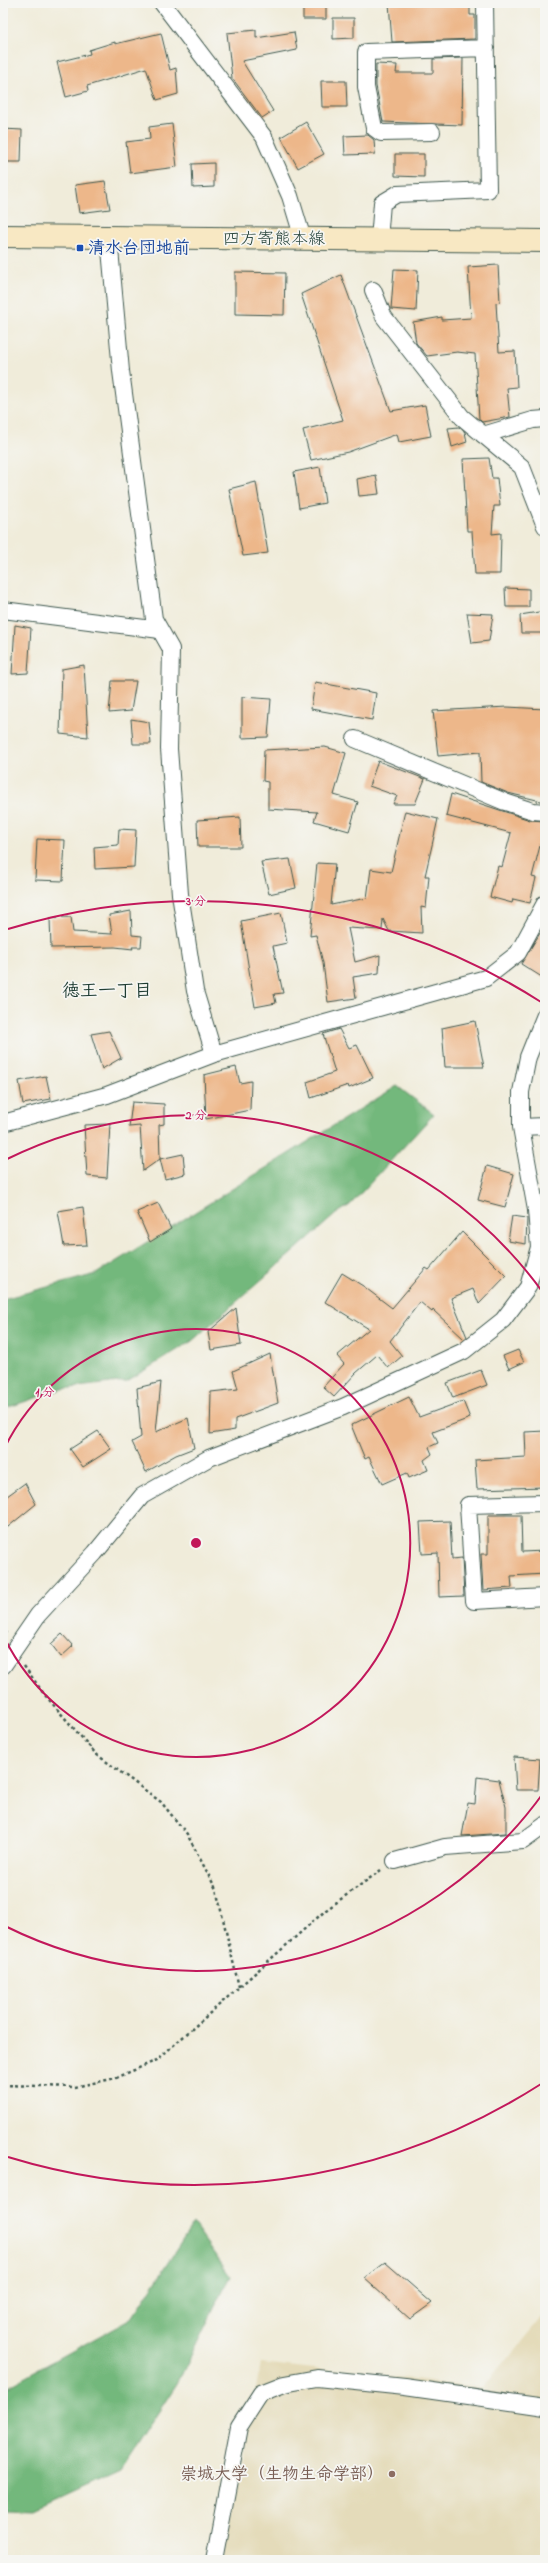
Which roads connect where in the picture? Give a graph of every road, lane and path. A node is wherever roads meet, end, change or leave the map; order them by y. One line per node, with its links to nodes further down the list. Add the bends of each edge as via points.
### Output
1 (162, 3): 7 (street, via 264,137 290,196)
2 (485, 3): 3 (street)
3 (486, 48): 4 (street, via 366,52 366,87 374,128 381,133); 8 (street, via 488,190 397,194 382,202)
4 (432, 132)
5 (3, 236): 6 (main road, 四方寄熊本線)
6 (109, 238): 7 (main road, 四方寄熊本線); 15 (street, via 121,371 154,619)
7 (303, 239): 8 (main road, 四方寄熊本線)
8 (379, 240): 9 (main road, 四方寄熊本線)
9 (545, 241)
10 (374, 290): 12 (street, via 384,317 413,357 462,417)
11 (545, 419): 12 (street, via 533,420)
12 (483, 435): 13 (street, via 522,467)
13 (545, 526)
14 (3, 610): 15 (street)
15 (160, 630): 20 (street, via 171,649 169,749 180,894 195,991)
16 (355, 739): 17 (street, via 505,802)
17 (545, 812)
18 (545, 904): 20 (street, via 518,953 486,978)
19 (545, 1015): 23 (street, via 528,1057 521,1092)
20 (214, 1054): 21 (street, via 107,1095)
21 (3, 1122)
22 (545, 1126): 23 (street)
23 (521, 1128): 26 (street, via 536,1210 539,1247 528,1287 503,1320 464,1351 344,1407 209,1458 142,1496 95,1553 38,1615)
24 (545, 1503): 25 (street, via 468,1505 474,1601)
25 (545, 1598)
26 (15, 1649): 27 (street); 30 (path, via 44,1694 96,1754 161,1802 187,1834 216,1889)
27 (3, 1666)
28 (545, 1825): 29 (street, via 523,1841 445,1847)
29 (394, 1861): 30 (path, via 326,1910)
30 (239, 1987): 31 (path, via 157,2060 116,2078 75,2087)
31 (3, 2085)
32 (545, 2407): 33 (street, via 405,2387 317,2378 284,2384 261,2393 239,2427)
33 (214, 2560)

